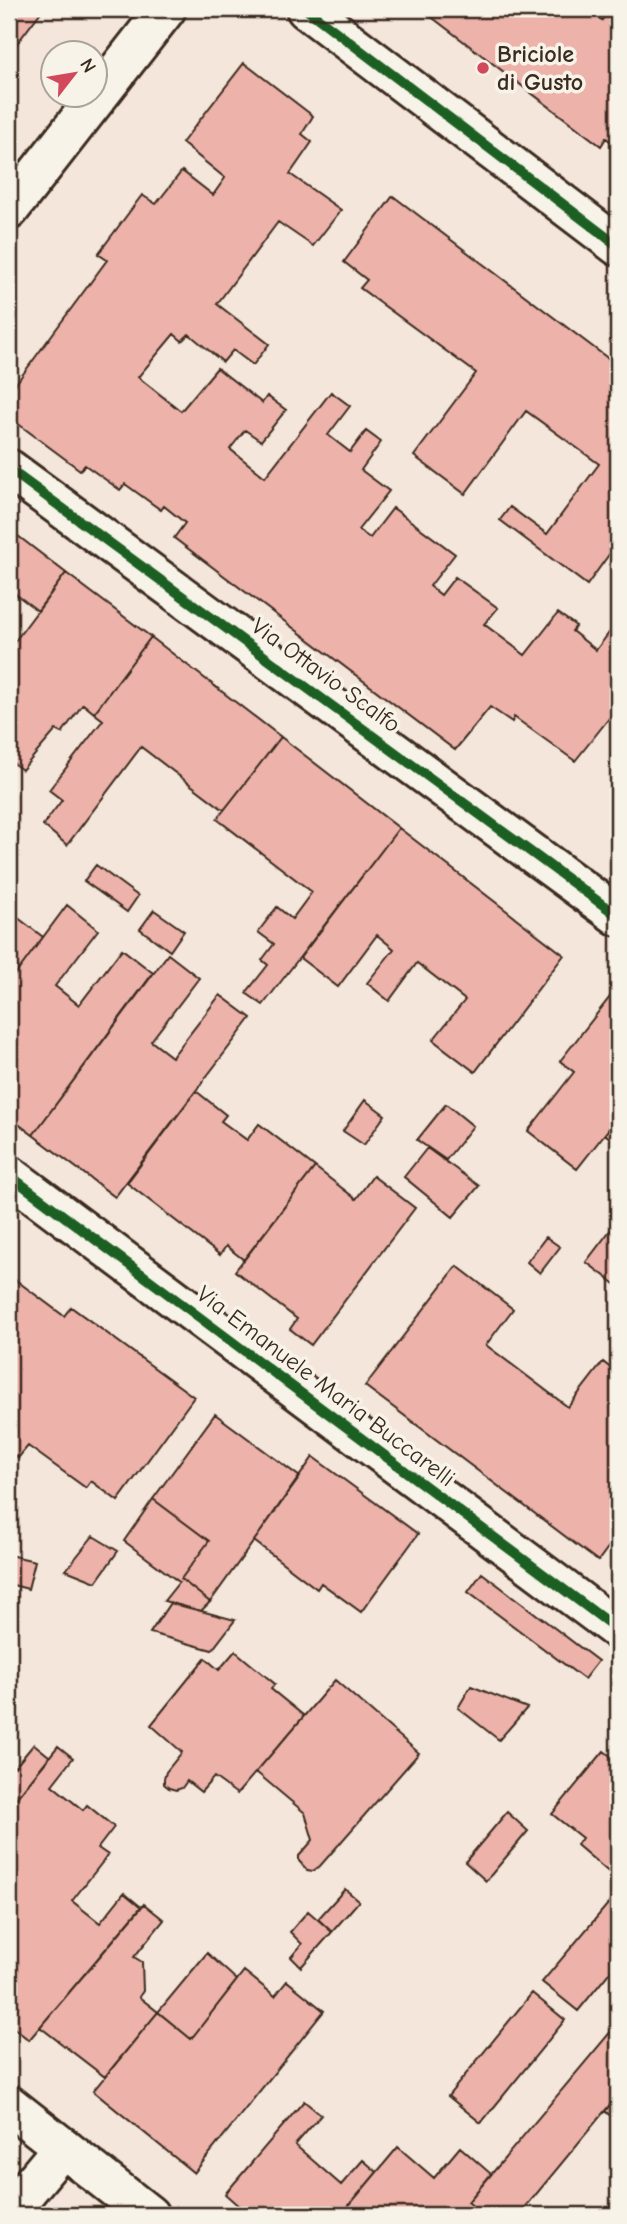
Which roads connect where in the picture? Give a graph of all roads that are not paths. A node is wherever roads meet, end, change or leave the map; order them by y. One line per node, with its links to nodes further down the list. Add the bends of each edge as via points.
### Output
1 (166, 9): 3 (street)
2 (306, 9): 4 (street)
3 (9, 210)
4 (618, 246)
5 (9, 469): 6 (street, Via Ottavio Scalfo)
6 (618, 916)
7 (9, 1175): 8 (street, Via Emanuele Maria Buccarelli)
8 (618, 1630)
9 (9, 2105): 10 (street)
10 (63, 2147): 11 (street); 12 (street)
11 (9, 2212)
12 (149, 2215)

